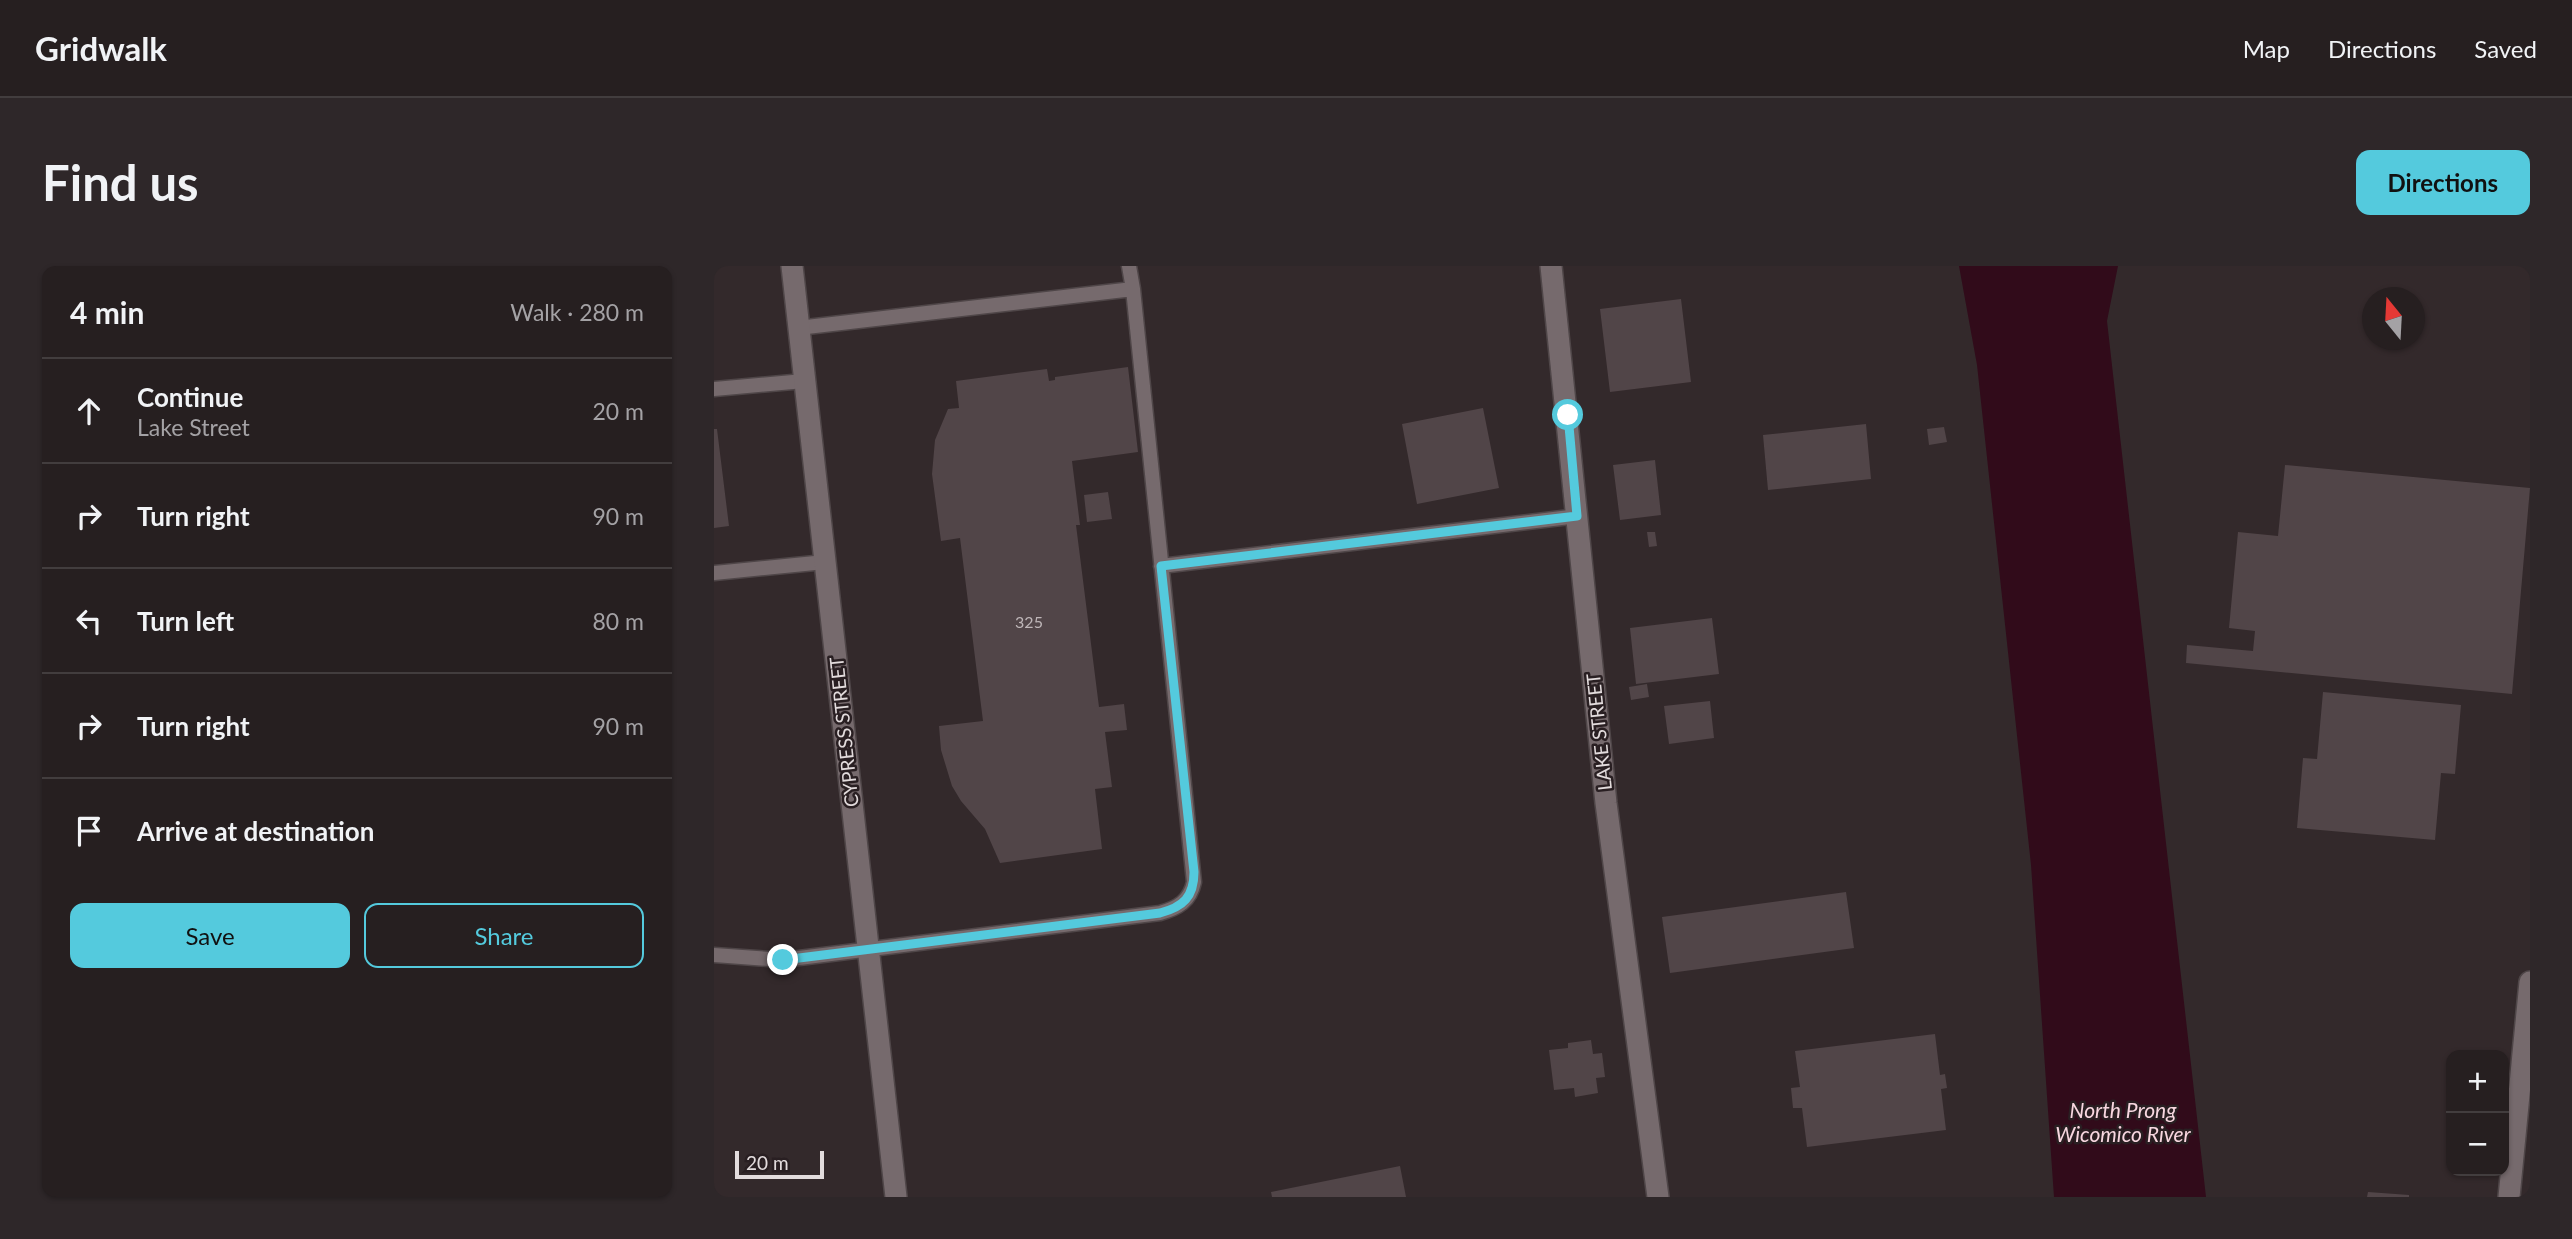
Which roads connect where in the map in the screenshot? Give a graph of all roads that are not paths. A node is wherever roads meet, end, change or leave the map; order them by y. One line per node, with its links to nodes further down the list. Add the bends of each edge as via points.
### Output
1 (792, 266): 5 (street, CYPRESS STREET)
2 (1129, 266): 4 (lane)
3 (1551, 266): 8 (street, LAKE STREET)
4 (1133, 289): 5 (lane); 10 (lane)
5 (798, 328): 6 (street, CYPRESS STREET)
6 (804, 381): 7 (lane); 9 (street, CYPRESS STREET)
7 (714, 389)
8 (1577, 516): 10 (lane); 16 (street, LAKE STREET, via 1606,803)
9 (825, 562): 11 (lane); 12 (street, CYPRESS STREET)
10 (1161, 566): 12 (lane, via 1194,872 1189,898 1160,913)
11 (714, 573)
12 (868, 950): 13 (lane, via 783,960); 15 (street, CYPRESS STREET)
13 (714, 955)
14 (2530, 982): 17 (street)
15 (896, 1197)
16 (1658, 1197)
17 (2509, 1197)

